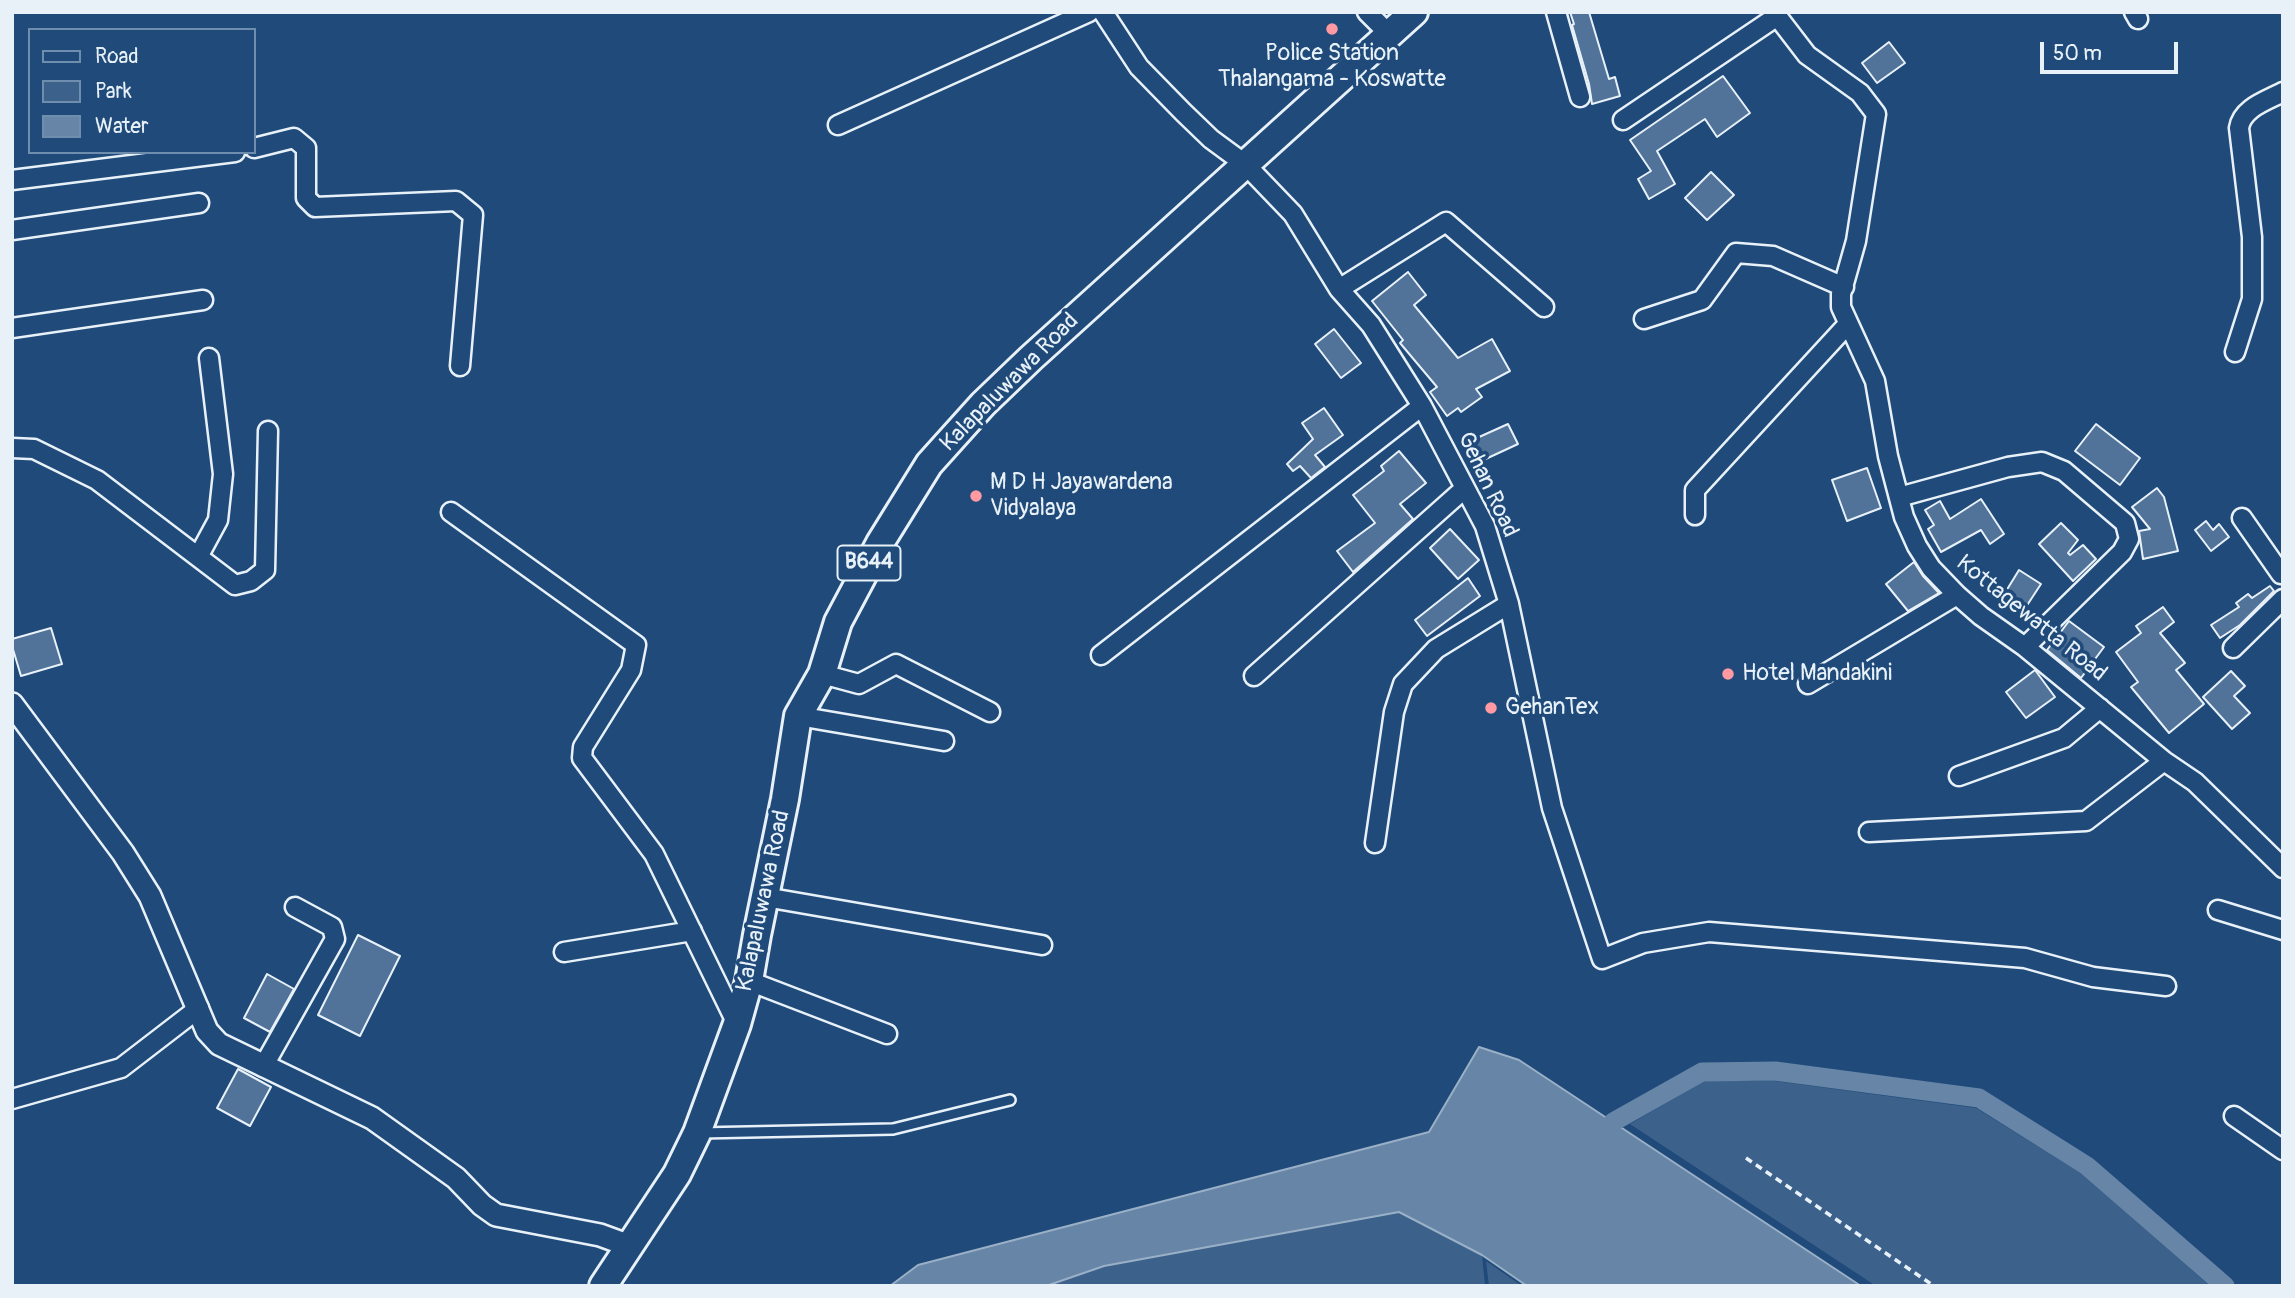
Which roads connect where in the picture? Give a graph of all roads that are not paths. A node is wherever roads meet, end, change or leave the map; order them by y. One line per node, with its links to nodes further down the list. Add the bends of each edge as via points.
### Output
1 (1089, 12): 11 (street)
2 (1103, 12): 14 (street, Gehan Road, via 1139,66 1202,130)
3 (1367, 12): 7 (street)
4 (1414, 12): 7 (main road, Kalapaluwawa Road / B644)
5 (1556, 12): 9 (street)
6 (1775, 15): 10 (street); 18 (street, Kottagewatta Road, via 1807,55 1860,93 1875,114 1856,241)
7 (1389, 34): 14 (main road, Kalapaluwawa Road / B644)
8 (2283, 92): 25 (street, via 2240,119 2252,237 2252,299)
9 (1580, 97)
10 (1623, 120)
11 (838, 125)
12 (256, 148): 27 (street, via 294,138 306,148 306,198 315,207 456,201 473,215)
13 (219, 154): 15 (street)
14 (1245, 164): 19 (street, Gehan Road, via 1293,214); 44 (main road, Kalapaluwawa Road / B644, via 1031,358 929,464 838,622)
15 (12, 180)
16 (199, 203): 17 (street)
17 (12, 230)
18 (1844, 287): 22 (street, via 1773,256 1736,253 1702,300); 23 (street, Kottagewatta Road, via 1841,307)
19 (1339, 289): 21 (street, via 1446,222); 28 (street, Gehan Road, via 1371,325)
20 (203, 300): 24 (street)
21 (1544, 307)
22 (1644, 319)
23 (1848, 324): 32 (street, Kottagewatta Road, via 1875,381); 34 (street, via 1695,490)
24 (12, 328)
25 (2235, 352)
26 (209, 358): 36 (street, via 223,474 218,520)
27 (460, 366)
28 (1422, 406): 31 (street, Gehan Road); 43 (street)
29 (268, 432): 36 (street, via 265,570 251,581 235,585)
30 (12, 448): 36 (street, via 34,449 97,480)
31 (1464, 489): 40 (street, Gehan Road, via 1485,526); 45 (street)
32 (1899, 497): 38 (street, Kottagewatta Road, via 1917,546); 41 (street, via 2042,462 2064,471 2125,523 2129,539 2122,552)
33 (451, 512): 61 (street, via 636,645 631,670 583,747 582,758 654,854)
34 (1695, 515)
35 (2242, 518): 37 (street)
36 (198, 557)
37 (2282, 574)
38 (1956, 595): 41 (street, Kottagewatta Road); 46 (street)
39 (2283, 599): 42 (street)
40 (1509, 604): 55 (street, via 1436,649 1403,684 1394,712); 65 (street, Gehan Road, via 1552,808 1602,959 1643,943 1709,932 2025,958 2093,977)
41 (2025, 647): 48 (street, Kottagewatta Road)
42 (2233, 648)
43 (1101, 655)
44 (822, 674): 49 (street, via 859,684 896,664); 50 (main road, Kalapaluwawa Road / B644)
45 (1254, 676)
46 (1808, 684)
47 (12, 704): 66 (street, via 150,896)
48 (2100, 708): 52 (street, Kottagewatta Road); 53 (street, via 2064,738)
49 (990, 712)
50 (798, 716): 51 (street); 57 (main road, Kalapaluwawa Road / B644)
51 (944, 741)
52 (2164, 761): 54 (street, via 2085,821); 56 (street, Kottagewatta Road, via 2195,782)
53 (1959, 776)
54 (1869, 832)
55 (1375, 843)
56 (2283, 868)
57 (765, 897): 62 (street); 64 (main road, Kalapaluwawa Road / B644)
58 (295, 907): 69 (street, via 332,927 335,939)
59 (2218, 910): 60 (street)
60 (2283, 930)
61 (692, 931): 63 (street); 67 (street)
62 (1042, 945)
63 (564, 951)
64 (749, 981): 67 (main road, Kalapaluwawa Road / B644); 68 (street)
65 (2166, 986)
66 (199, 1007): 69 (street, via 207,1031 219,1044); 70 (street, via 121,1068)
67 (737, 1024): 73 (main road, Kalapaluwawa Road / B644)
68 (887, 1034)
69 (263, 1067): 75 (street, via 372,1118 456,1178 496,1214 600,1235)
70 (12, 1099)
71 (1010, 1100): 73 (lane, via 893,1129)
72 (2234, 1116): 74 (street)
73 (697, 1133): 75 (main road, Kalapaluwawa Road / B644, via 677,1174)
74 (2283, 1150)
75 (630, 1246): 76 (main road, Kalapaluwawa Road / B644)
76 (603, 1286)

